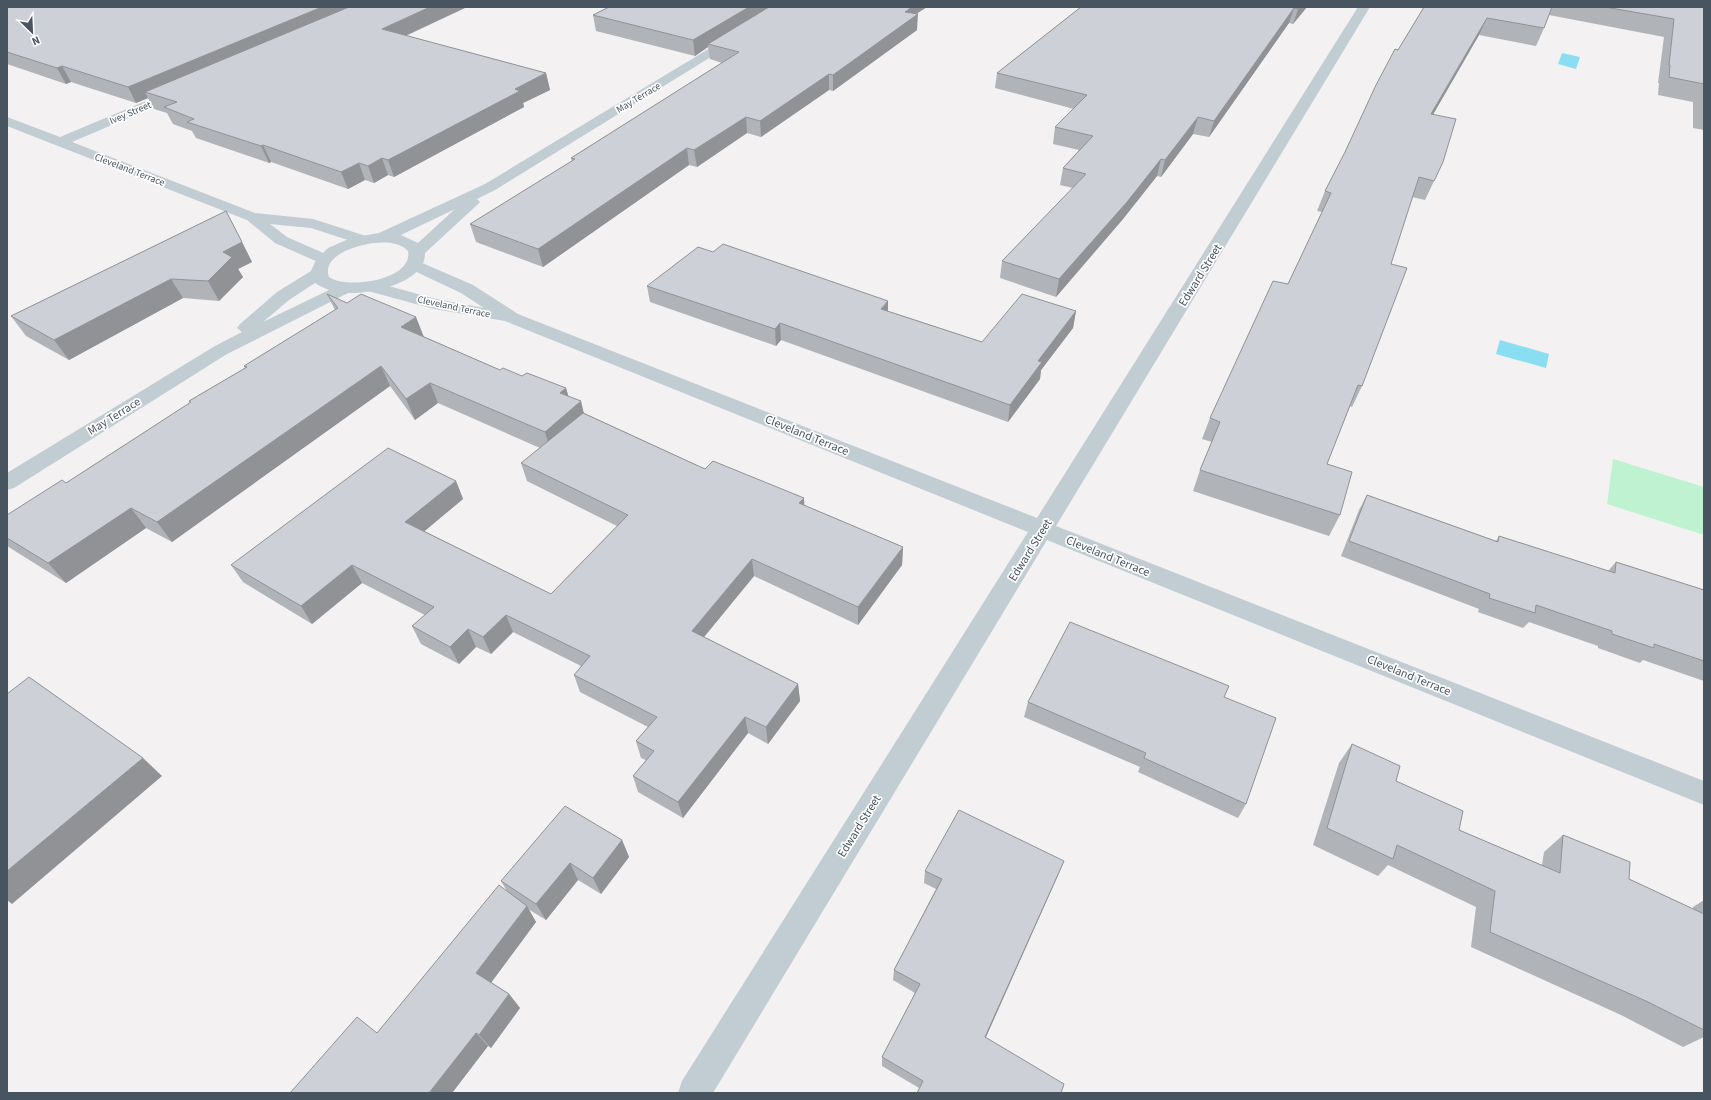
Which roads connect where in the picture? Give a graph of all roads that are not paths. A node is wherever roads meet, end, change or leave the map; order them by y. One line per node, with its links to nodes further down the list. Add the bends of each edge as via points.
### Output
1 (786, 7): 6 (street, May Terrace)
2 (1364, 7): 17 (street, Edward Street)
3 (187, 88): 5 (street, Ivey Street)
4 (7, 121): 5 (street, Cleveland Terrace)
5 (59, 142): 7 (street, Cleveland Terrace)
6 (490, 187): 8 (street, May Terrace); 10 (street, May Terrace)
7 (252, 217): 9 (street, Cleveland Terrace, via 313,224); 11 (street, Cleveland Terrace)
8 (382, 238): 9 (street); 10 (street, Cleveland Terrace, via 405,241 413,246)
9 (363, 240): 11 (street, May Terrace, via 334,251)
10 (415, 258): 12 (street, May Terrace, via 398,278); 14 (street, Cleveland Terrace)
11 (321, 266): 13 (street, Cleveland Terrace, via 323,280 331,286); 15 (street, May Terrace)
12 (374, 286): 13 (street); 14 (street, Cleveland Terrace, via 434,304)
13 (345, 288): 15 (street, May Terrace)
14 (512, 318): 17 (street, Cleveland Terrace)
15 (221, 350): 16 (street, May Terrace)
16 (7, 482)
17 (1043, 530): 18 (street, Cleveland Terrace); 19 (street, Edward Street)
18 (1704, 793)
19 (694, 1093)

